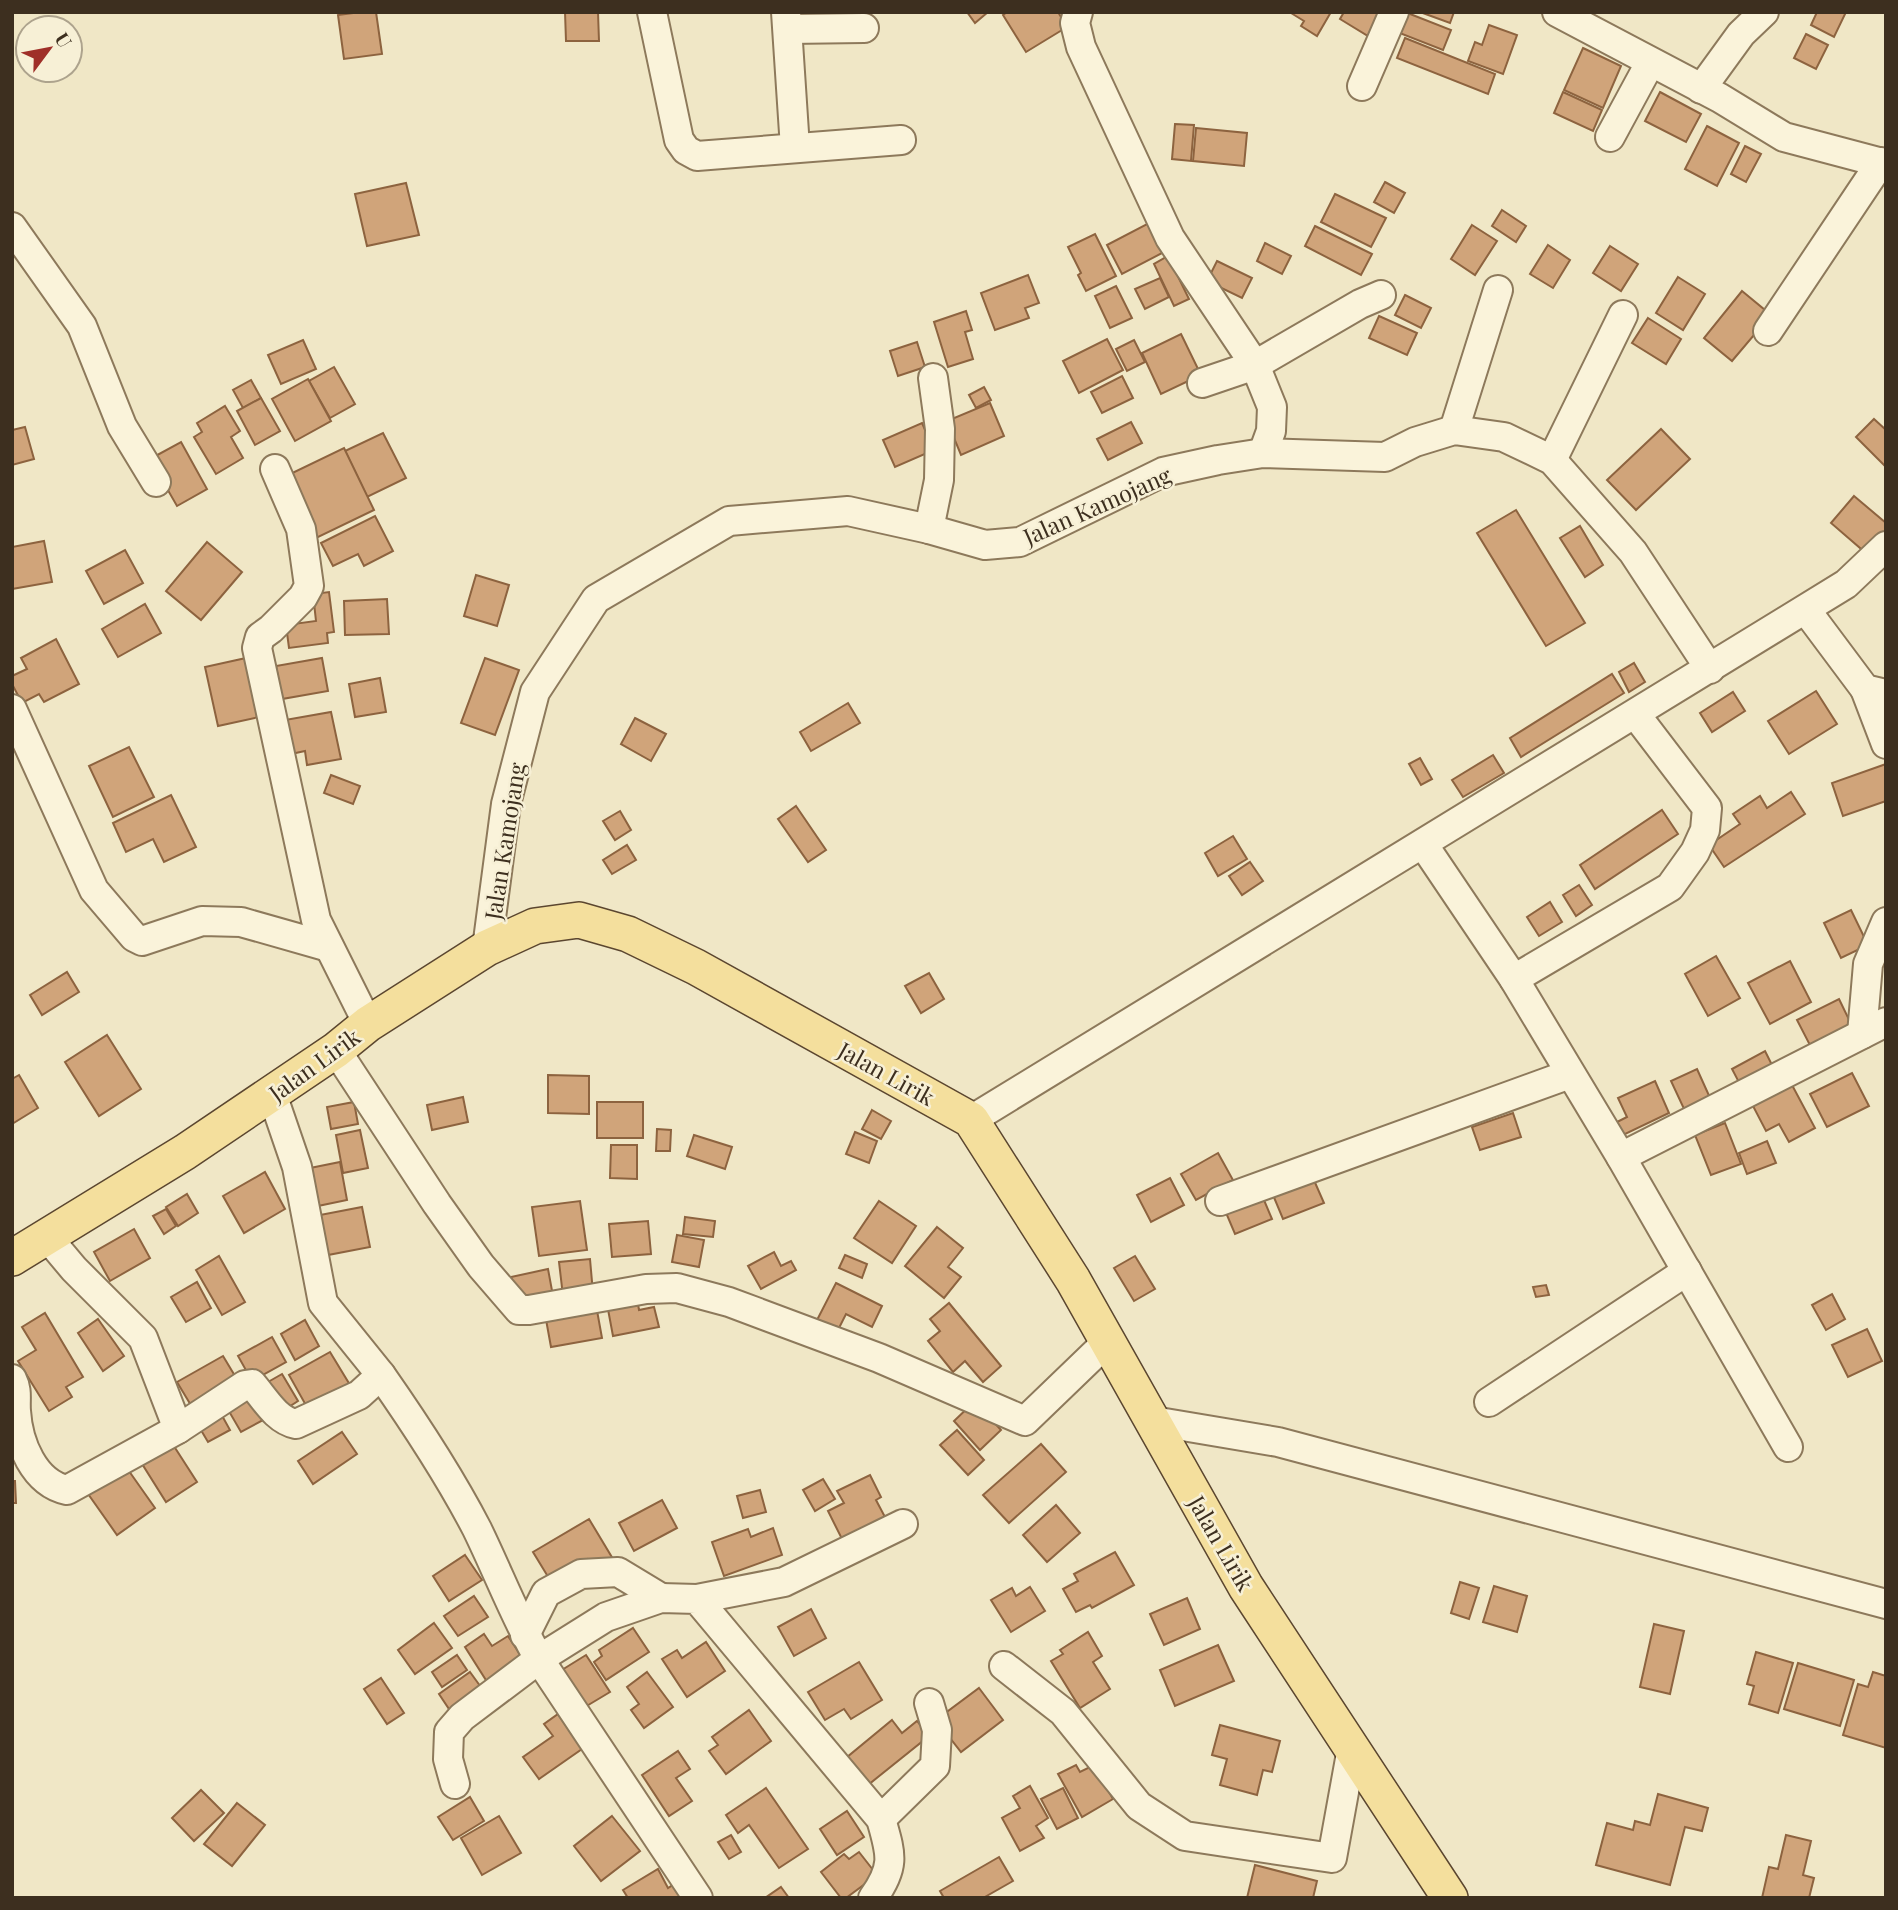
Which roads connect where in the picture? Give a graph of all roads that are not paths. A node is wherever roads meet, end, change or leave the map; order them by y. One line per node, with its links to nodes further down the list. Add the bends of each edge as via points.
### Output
1 (652, 12): 10 (street)
2 (667, 12): 10 (street)
3 (1078, 12): 22 (street, via 1075,23 1081,47 1170,238)
4 (1394, 12): 11 (street)
5 (1557, 12): 9 (street)
6 (1764, 12): 12 (street, via 1741,34)
7 (796, 21): 8 (street); 15 (street)
8 (864, 28)
9 (1650, 63): 12 (street); 13 (street)
10 (668, 80): 15 (street, via 680,140 697,156)
11 (1362, 86)
12 (1701, 89): 16 (street, via 1784,137)
13 (1610, 137)
14 (901, 140): 15 (street)
15 (795, 148)
16 (1884, 163): 21 (street)
17 (12, 227): 29 (street, via 82,326 122,426)
18 (1498, 290): 25 (street)
19 (1381, 295): 22 (street)
20 (1623, 315): 27 (street)
21 (1768, 331)
22 (1255, 365): 24 (street); 26 (street, via 1272,407 1271,431)
23 (933, 378): 30 (street, via 940,429 939,480)
24 (1202, 383)
25 (1454, 429): 26 (street, Jalan Kamojang, via 1385,457); 27 (street, Jalan Kamojang, via 1504,437)
26 (1263, 453): 30 (street, Jalan Kamojang, via 1163,471 1020,542 985,545)
27 (1552, 460): 33 (street, Jalan Kamojang, via 1633,552)
28 (275, 469): 40 (street, via 301,529 309,586 260,637 257,648 316,920)
29 (156, 482)
30 (929, 529): 41 (street, Jalan Kamojang, via 848,512 729,522 596,599 535,692 506,804)
31 (1886, 546): 32 (street, via 1846,584)
32 (1806, 610): 33 (street); 34 (street)
33 (1710, 669): 36 (street)
34 (1875, 692): 37 (street)
35 (12, 709): 40 (street, via 94,890 134,937 142,941 202,921 241,922)
36 (1636, 715): 38 (street); 42 (street, via 1707,808 1705,830 1695,852 1670,887)
37 (1886, 744)
38 (1423, 844): 42 (street); 48 (street)
39 (1886, 922): 44 (street, via 1868,964)
40 (329, 947): 43 (street)
41 (487, 948): 43 (main road, Jalan Lirik); 48 (main road, Jalan Lirik, via 535,926 579,920 628,934)
42 (1514, 979): 46 (street)
43 (369, 1024): 45 (main road, Jalan Lirik)
44 (1874, 1028): 49 (street)
45 (336, 1050): 47 (main road, Jalan Lirik); 54 (street, via 437,1205 519,1310 677,1288 729,1302 867,1353 1024,1420)
46 (1570, 1074): 49 (street); 50 (street)
47 (272, 1094): 51 (main road, Jalan Lirik); 55 (street, via 297,1167 323,1303)
48 (971, 1120): 54 (main road, Jalan Lirik)
49 (1622, 1157): 53 (street)
50 (1220, 1201)
51 (48, 1238): 52 (main road, Jalan Lirik); 59 (street, via 143,1338)
52 (12, 1258)
53 (1687, 1271): 57 (street); 60 (street)
54 (1107, 1342): 58 (main road, Jalan Lirik)
55 (381, 1375): 59 (street, via 359,1395 296,1424 279,1417 252,1384); 65 (street, via 442,1463)
56 (12, 1379): 59 (street, via 20,1440 30,1460 54,1487 67,1490)
57 (1489, 1402)
58 (1153, 1422): 64 (street, via 1278,1442); 68 (main road, Jalan Lirik, via 1247,1587)
59 (178, 1429)
60 (1788, 1447)
61 (903, 1524): 63 (street, via 784,1582)
62 (661, 1598): 63 (street); 65 (street); 65 (street, via 618,1572 582,1574 546,1592)
63 (697, 1599): 70 (street)
64 (1886, 1604)
65 (532, 1647): 69 (street, via 449,1732 448,1759); 71 (street)
66 (1004, 1666): 68 (street, via 1063,1712 1139,1806 1185,1836 1332,1858)
67 (929, 1703): 70 (street, via 937,1730 935,1766)
68 (1352, 1748): 73 (main road, Jalan Lirik)
69 (455, 1784)
70 (881, 1819): 72 (street, via 891,1854 886,1880)
71 (698, 1898)
72 (873, 1898)
73 (1450, 1898)

